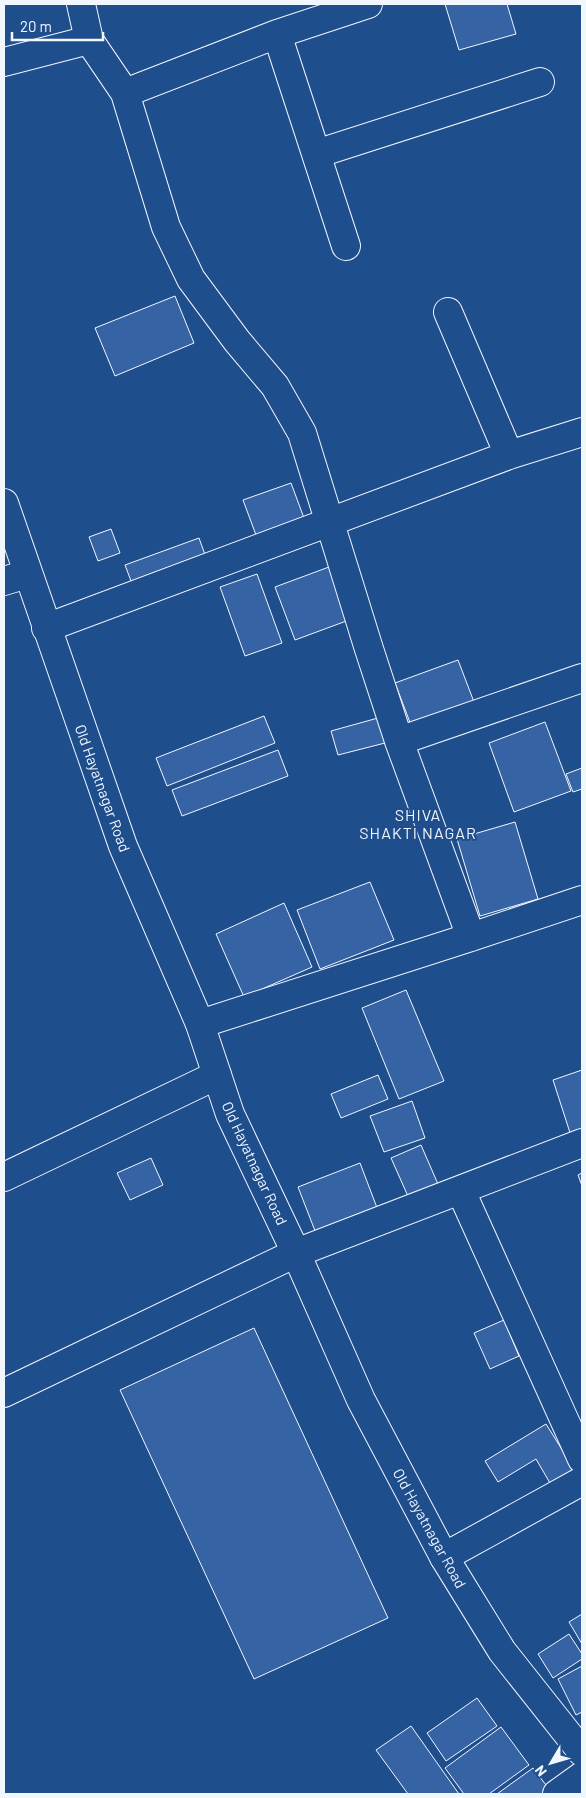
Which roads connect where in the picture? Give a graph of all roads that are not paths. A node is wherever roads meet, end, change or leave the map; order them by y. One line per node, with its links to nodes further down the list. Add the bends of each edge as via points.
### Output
1 (81, 4): 4 (street)
2 (368, 4): 3 (street)
3 (277, 34): 7 (street); 8 (street)
4 (89, 40): 5 (street); 7 (street)
5 (4, 62)
6 (540, 82): 8 (street)
7 (125, 93): 14 (street, via 166,226 191,279 237,341 276,386 302,433)
8 (316, 154): 9 (street)
9 (346, 246)
10 (448, 312): 12 (street)
11 (582, 432): 12 (street)
12 (509, 455): 14 (street)
13 (4, 503): 15 (street, Old Hayatnagar Road)
14 (331, 522): 16 (street); 18 (street)
15 (15, 578): 16 (street, Old Hayatnagar Road)
16 (46, 628): 21 (street, Old Hayatnagar Road, via 123,846)
17 (582, 678): 18 (street)
18 (399, 741): 20 (street)
19 (582, 900): 20 (street)
20 (471, 937): 21 (street)
21 (200, 1024): 22 (street, Old Hayatnagar Road)
22 (217, 1075): 24 (street); 26 (street, Old Hayatnagar Road, via 230,1114)
23 (582, 1143): 25 (street)
24 (4, 1176)
25 (461, 1190): 26 (street); 28 (street)
26 (296, 1253): 27 (street); 30 (street, Old Hayatnagar Road, via 361,1400)
27 (4, 1392)
28 (582, 1459)
29 (582, 1481): 30 (street)
30 (444, 1557): 31 (street, Old Hayatnagar Road, via 502,1651)
31 (582, 1752)
32 (582, 1776): 33 (street)
33 (557, 1794)

